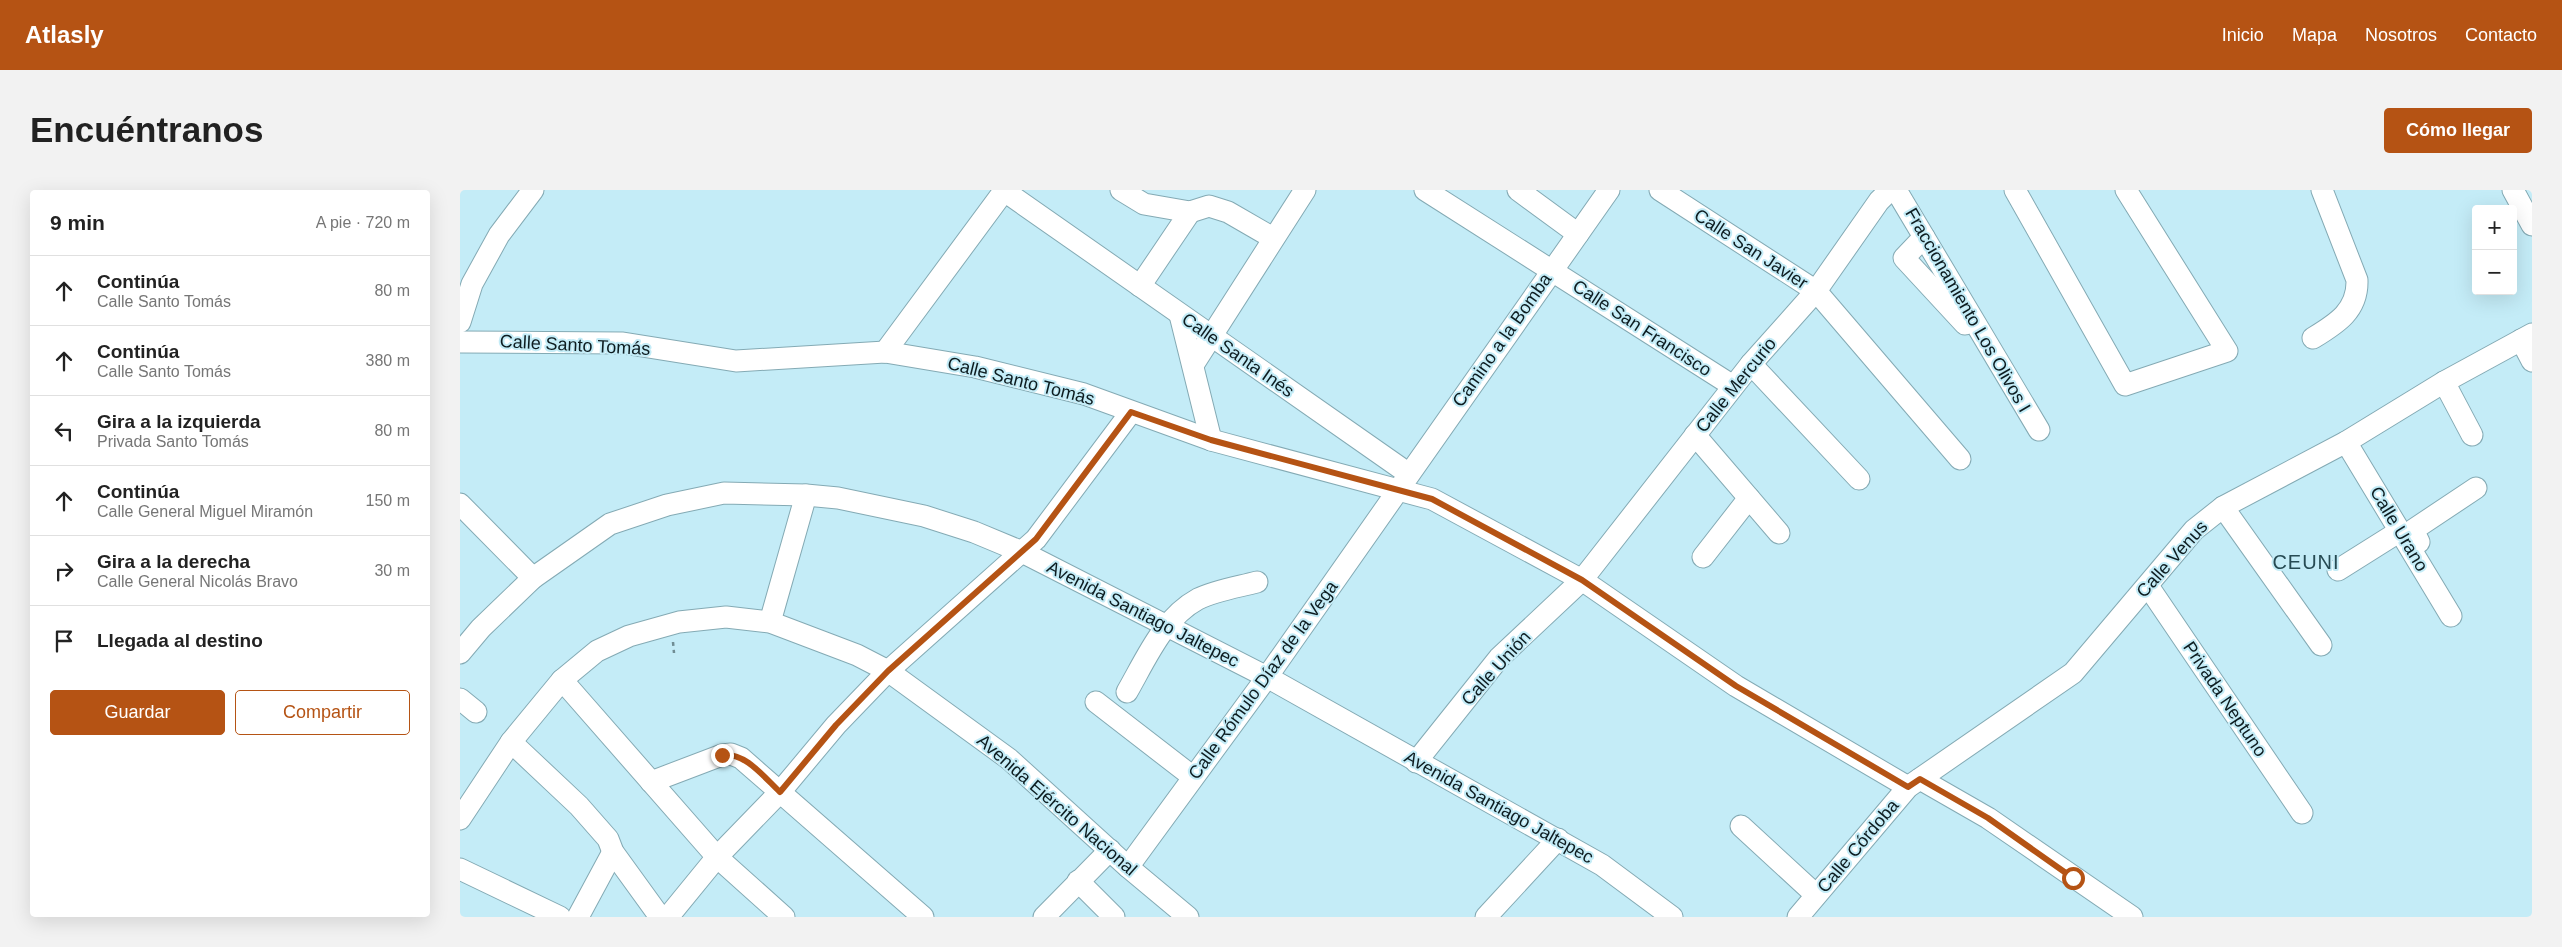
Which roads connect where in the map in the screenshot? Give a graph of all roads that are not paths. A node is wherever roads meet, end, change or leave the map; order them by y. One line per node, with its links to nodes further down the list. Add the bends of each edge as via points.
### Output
1 (533, 190): 23 (street, via 499,235 476,276)
2 (1005, 190): 20 (street, Calle Santa Inés); 28 (street)
3 (1121, 190): 14 (street, via 1144,204)
4 (1305, 190): 18 (street)
5 (1425, 190): 19 (street, Calle San Francisco)
6 (1518, 190): 16 (street)
7 (1609, 190): 16 (street, Camino a la Bomba)
8 (1660, 190): 21 (street, Calle San Javier)
9 (2015, 190): 10 (street, via 2125,385 2227,351)
10 (2126, 190)
11 (2322, 190): 26 (street, via 2357,280 2357,290 2351,309)
12 (2513, 190): 15 (street)
13 (1882, 193): 17 (street, Fraccionamiento Los Olivos I); 21 (street, Calle Mercurio)
14 (1190, 212): 18 (street, via 1209,206 1228,212); 20 (street)
15 (2532, 224)
16 (1578, 234): 19 (street, Camino a la Bomba)
17 (1924, 237): 29 (street, Fraccionamiento Los Olivos I); 29 (street, via 1904,258)
18 (1274, 238): 24 (street)
19 (1552, 270): 34 (street, Calle San Francisco); 42 (street, Camino a la Bomba)
20 (1140, 286): 22 (street, Calle Santa Inés)
21 (1816, 291): 31 (street, Calle Mercurio); 41 (street, Calle San Javier)
22 (1180, 315): 24 (street, Calle Santa Inés); 32 (street)
23 (460, 322)
24 (1212, 336): 32 (street); 42 (street, Calle Santa Inés)
25 (2527, 337): 30 (street); 33 (street, Calle Venus)
26 (2313, 338)
27 (460, 342): 28 (street, Calle Santo Tomás, via 623,344 736,361)
28 (885, 352): 35 (street, Calle Santo Tomás, via 975,367 1084,394)
29 (1994, 356): 36 (street, Fraccionamiento Los Olivos I)
30 (2532, 361)
31 (1751, 364): 34 (street, Calle Mercurio); 43 (street)
32 (1193, 365): 39 (street)
33 (2444, 382): 38 (street); 40 (street, Calle Venus)
34 (1733, 386): 37 (street, Calle Mercurio)
35 (1131, 412): 39 (street, Calle Santo Tomás); 52 (street, via 1036,539)
36 (2038, 430)
37 (1695, 436): 47 (street); 56 (street, Calle Mercurio)
38 (2472, 436)
39 (1211, 440): 45 (street, Calle Santo Tomás)
40 (2346, 442): 49 (street, Calle Venus); 51 (street, Calle Urano)
41 (1960, 459)
42 (1409, 474): 45 (street, Camino a la Bomba)
43 (1859, 479)
44 (2476, 488): 51 (street, via 2413,530 2419,542)
45 (1396, 491): 56 (street, Calle Santo Tomás, via 1432,499); 65 (street, Calle Rómulo Díaz de la Vega)
46 (806, 495): 52 (street, Avenida Santiago Jaltepec, via 838,498 924,516); 55 (street, Avenida Santiago Jaltepec, via 724,493 667,505 610,524); 60 (street)
47 (1749, 498): 50 (street); 53 (street)
48 (460, 504): 55 (street)
49 (2223, 507): 58 (street, Calle Venus, via 2194,530); 62 (street)
50 (1779, 533)
51 (2405, 539): 54 (street); 59 (street, Calle Urano)
52 (1022, 552): 61 (street, Avenida Santiago Jaltepec); 64 (street)
53 (1703, 558)
54 (2338, 570)
55 (533, 578): 63 (street, Avenida Santiago Jaltepec)
56 (1582, 580): 70 (street, Calle Unión, via 1499,658); 73 (street, Calle Santo Tomás, via 1736,686)
57 (1257, 582): 61 (street, via 1199,599 1176,615)
58 (2148, 586): 73 (street, Calle Venus, via 2073,674); 75 (street, Privada Neptuno)
59 (2451, 616)
60 (770, 622): 64 (street, Avenida Ejército Nacional, via 858,655); 66 (street, Avenida Ejército Nacional, via 726,617 679,622 629,636 597,651)
61 (1167, 626): 65 (street, Avenida Santiago Jaltepec); 67 (street)
62 (2321, 645)
63 (460, 653)
64 (888, 671): 74 (street, via 836,725); 79 (street, Avenida Ejército Nacional, via 1009,759)
65 (1267, 677): 70 (street, Avenida Santiago Jaltepec); 71 (street, Calle Rómulo Díaz de la Vega)
66 (562, 680): 69 (street, Avenida Ejército Nacional); 72 (street)
67 (1127, 692)
68 (1096, 702): 71 (street)
69 (511, 742): 76 (street, Avenida Ejército Nacional); 80 (street, via 580,806 608,839)
70 (1416, 762): 78 (street, Avenida Santiago Jaltepec)
71 (1193, 778): 82 (street, Calle Rómulo Díaz de la Vega)
72 (651, 782): 74 (street, via 731,754 741,758); 81 (street)
73 (1914, 783): 85 (street, Calle Córdoba); 98 (street, Calle Santo Tomás, via 1988,818)
74 (780, 792): 81 (street); 91 (street)
75 (2302, 813)
76 (460, 820)
77 (1741, 826): 85 (street)
78 (1558, 839): 95 (street); 96 (street, Avenida Santiago Jaltepec, via 1602,865)
79 (1110, 850): 82 (street, Avenida Ejército Nacional); 84 (street)
80 (613, 852): 87 (street); 88 (street)
81 (717, 857): 89 (street); 90 (street)
82 (1128, 867): 94 (street, Avenida Ejército Nacional)
83 (460, 869): 86 (street)
84 (1078, 881): 92 (street); 93 (street)
85 (1816, 895): 97 (street, Calle Córdoba)
86 (560, 917)
87 (578, 917)
88 (660, 917)
89 (668, 917)
90 (784, 917)
91 (923, 917)
92 (1044, 917)
93 (1114, 917)
94 (1188, 917)
95 (1486, 917)
96 (1672, 917)
97 (1798, 917)
98 (2132, 917)

